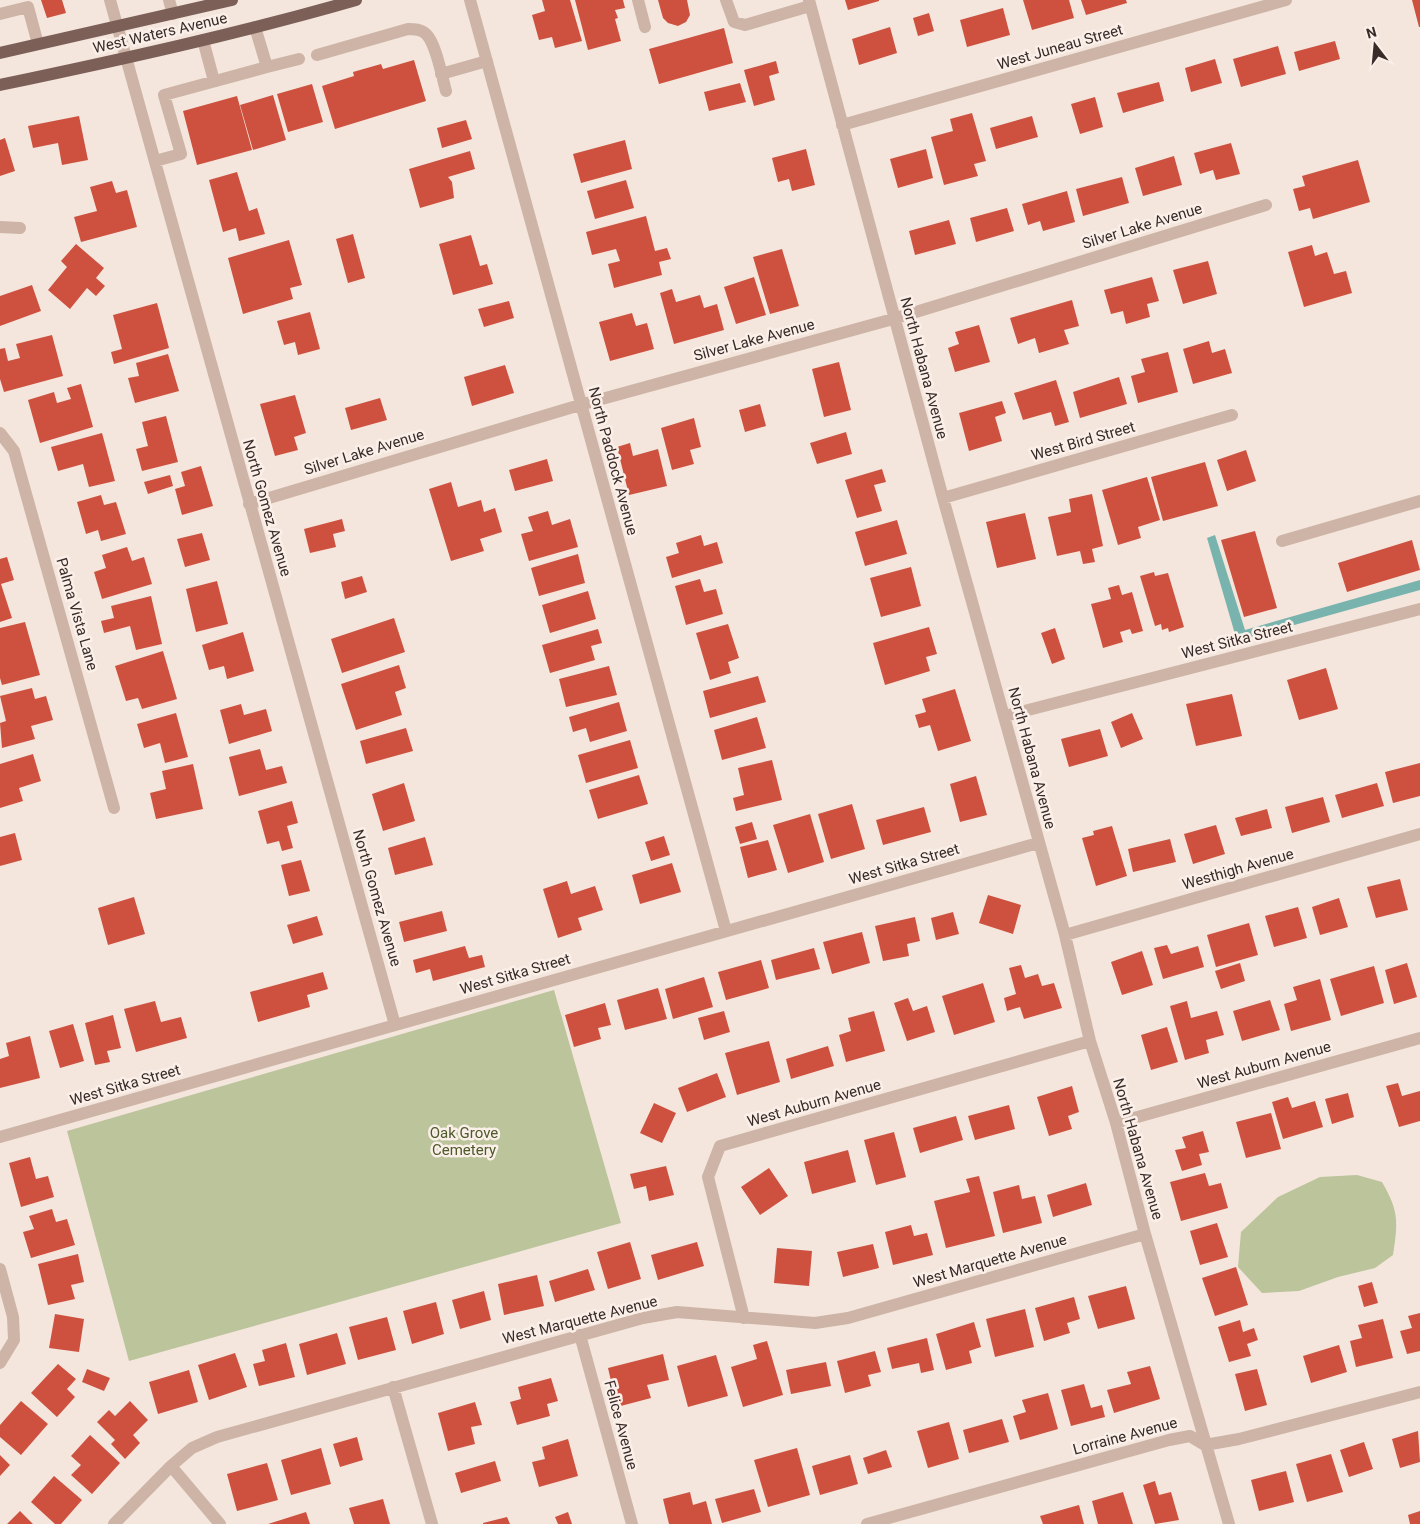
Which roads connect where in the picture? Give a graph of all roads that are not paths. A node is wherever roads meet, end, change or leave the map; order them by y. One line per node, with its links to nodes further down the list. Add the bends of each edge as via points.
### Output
1 (110, 0): 13 (street, North Gomez Avenue)
2 (169, 0): 12 (street)
3 (232, 0): 12 (main road, West Waters Avenue)
4 (356, 0): 14 (main road, West Waters Avenue)
5 (470, 0): 22 (street, North Paddock Avenue)
6 (638, 0): 15 (street)
7 (726, 0): 10 (street, via 734,22 745,25)
8 (1286, 0): 28 (street, West Juneau Street)
9 (27, 3): 11 (street); 17 (street)
10 (809, 3): 28 (street, North Habana Avenue)
11 (0, 14)
12 (172, 14): 13 (main road, West Waters Avenue)
13 (118, 27): 17 (main road, West Waters Avenue); 20 (street, North Gomez Avenue)
14 (255, 27): 16 (main road, West Waters Avenue); 23 (street)
15 (645, 27)
16 (203, 40): 20 (main road, West Waters Avenue); 25 (street)
17 (38, 44): 18 (main road, West Waters Avenue)
18 (0, 53)
19 (317, 55): 24 (street, via 416,28 426,32 431,40)
20 (127, 58): 26 (main road, West Waters Avenue); 29 (street, North Gomez Avenue)
21 (299, 59): 23 (street)
22 (487, 61): 24 (street); 34 (street, North Paddock Avenue)
23 (267, 67): 25 (street)
24 (441, 74): 27 (street)
25 (214, 81): 29 (street, via 164,95 181,154)
26 (0, 85)
27 (446, 91)
28 (842, 125): 33 (street, North Habana Avenue)
29 (155, 161): 39 (street, North Gomez Avenue)
30 (1266, 205): 33 (street, Silver Lake Avenue)
31 (0, 227): 32 (street)
32 (20, 228)
33 (894, 319): 34 (street, Silver Lake Avenue); 37 (street, North Habana Avenue)
34 (580, 405): 39 (street, Silver Lake Avenue); 46 (street, North Paddock Avenue)
35 (1232, 415): 37 (street, West Bird Street)
36 (0, 433): 43 (street, Palma Vista Lane, via 14,451)
37 (942, 498): 42 (street, North Habana Avenue)
38 (1420, 501): 40 (street)
39 (249, 504): 48 (street, North Gomez Avenue)
40 (1282, 541)
41 (1420, 609): 42 (street, West Sitka Street)
42 (1005, 716): 45 (street, North Habana Avenue)
43 (114, 808)
44 (1420, 834): 47 (street, Westhigh Avenue)
45 (1038, 843): 46 (street, West Sitka Street); 47 (street, North Habana Avenue)
46 (726, 931): 48 (street, West Sitka Street)
47 (1065, 935): 50 (street, North Habana Avenue)
48 (395, 1025): 52 (street, West Sitka Street)
49 (1420, 1038): 51 (street, West Auburn Avenue)
50 (1090, 1041): 51 (street, North Habana Avenue); 55 (street, West Auburn Avenue, via 720,1146 708,1178)
51 (1116, 1122): 53 (street, North Habana Avenue)
52 (0, 1137)
53 (1145, 1234): 55 (street, West Marquette Avenue, via 848,1318 815,1323); 60 (street, North Habana Avenue)
54 (0, 1270): 57 (street, via 12,1317 14,1340)
55 (744, 1318): 56 (street, West Marquette Avenue, via 677,1312)
56 (580, 1335): 58 (street, West Marquette Avenue); 65 (street, Felice Avenue)
57 (0, 1363)
58 (393, 1387): 61 (street, West Marquette Avenue, via 217,1437 192,1448); 64 (street)
59 (1420, 1392): 60 (street)
60 (1205, 1445): 66 (street, Lorraine Avenue, via 1190,1436 1169,1440); 67 (street, North Habana Avenue)
61 (171, 1466): 62 (street, West Marquette Avenue); 63 (street)
62 (114, 1524)
63 (220, 1524)
64 (432, 1524)
65 (632, 1524)
66 (867, 1524)
67 (1229, 1524)

